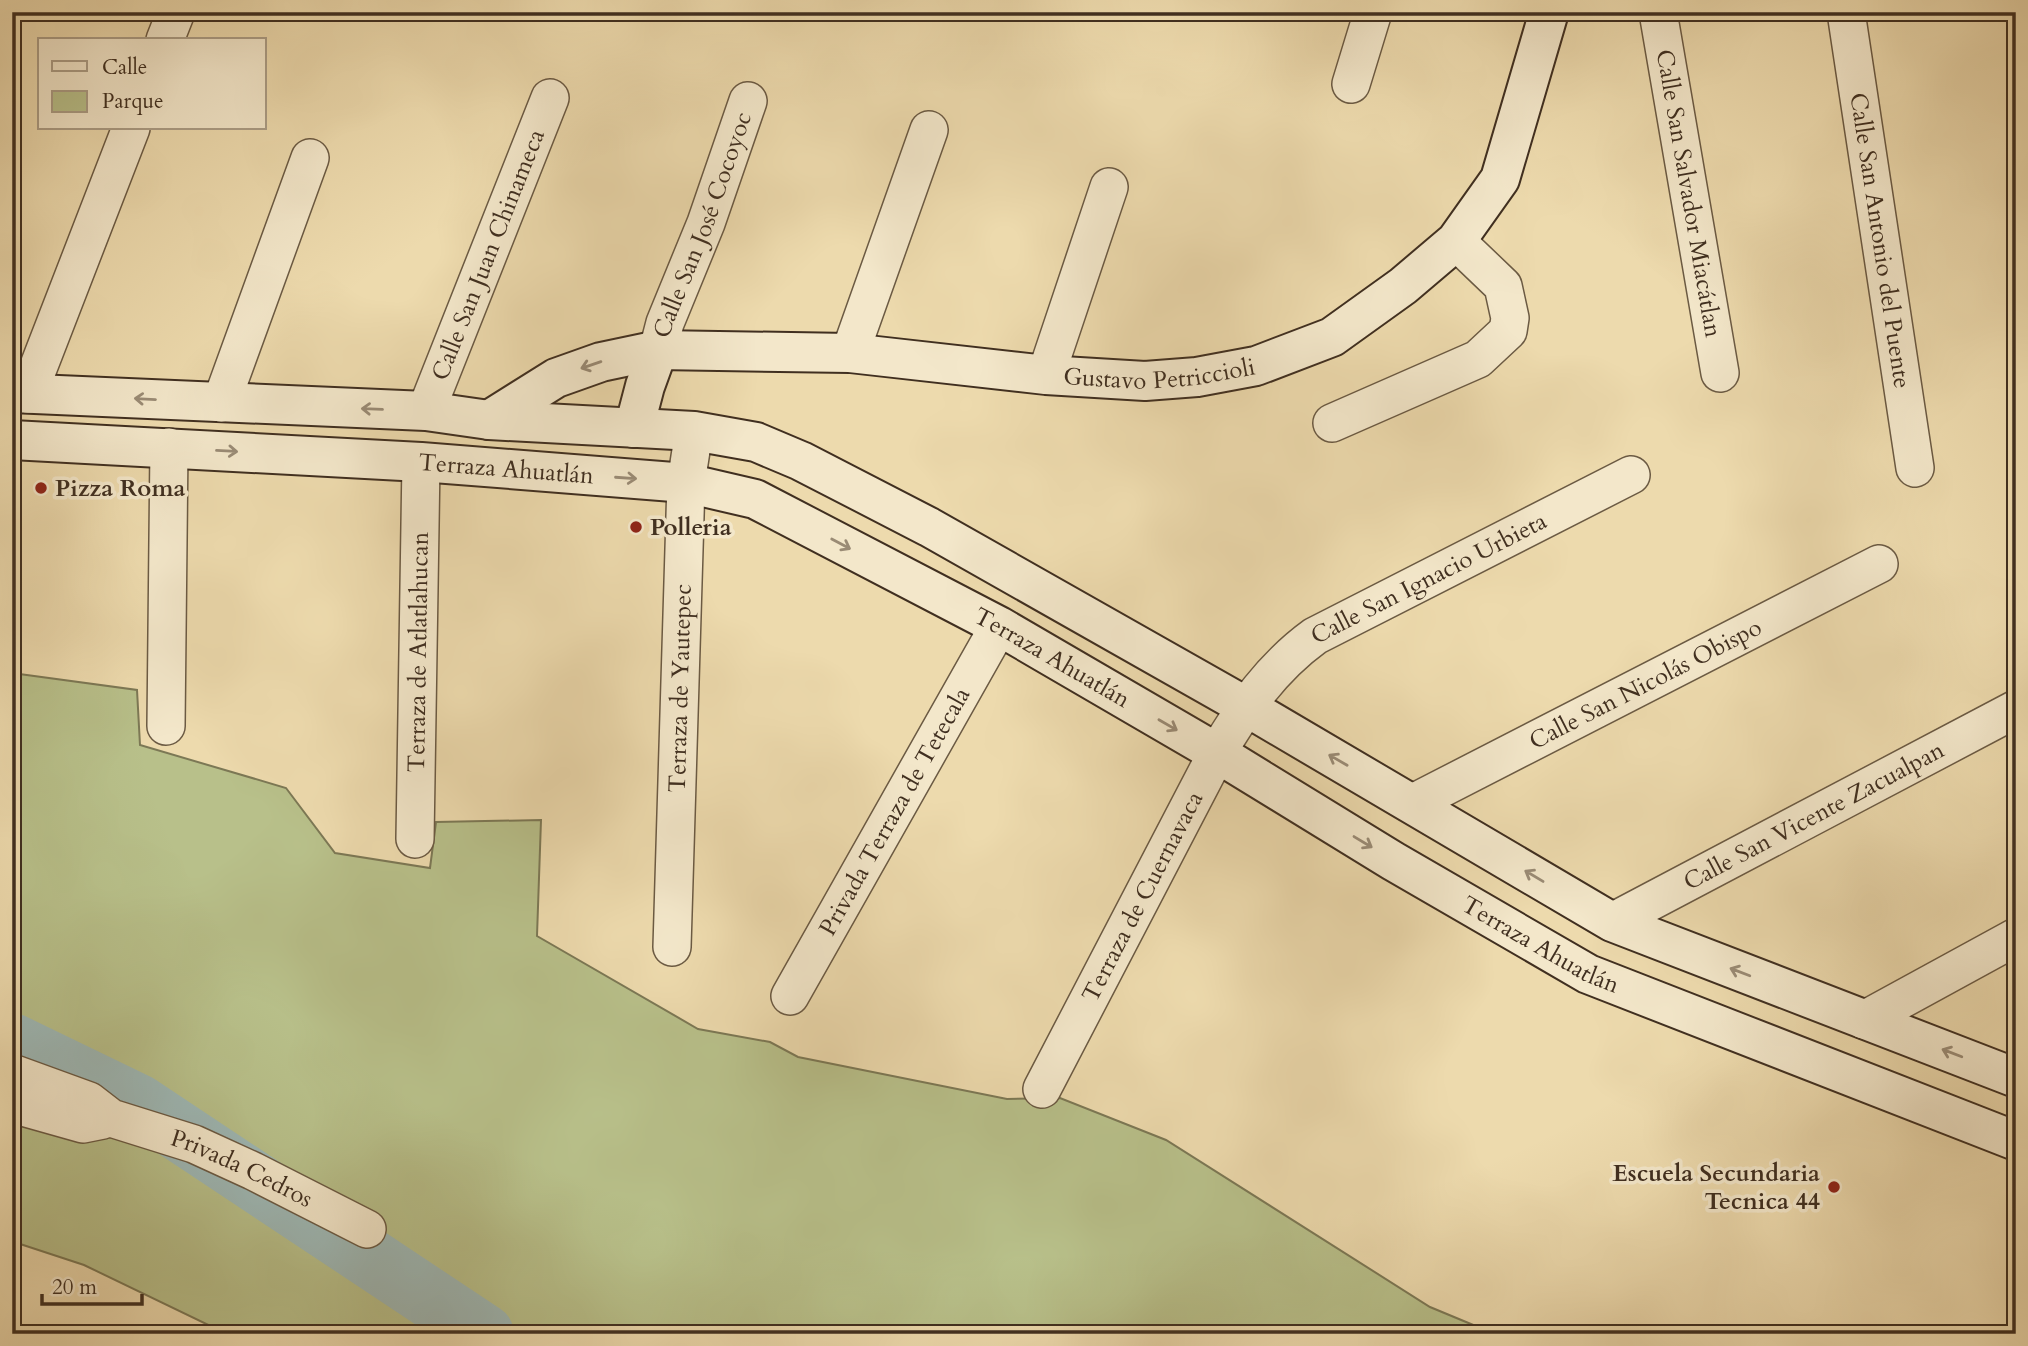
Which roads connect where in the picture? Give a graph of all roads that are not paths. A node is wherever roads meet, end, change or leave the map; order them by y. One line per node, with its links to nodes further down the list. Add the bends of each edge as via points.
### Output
1 (176, 12): 6 (street)
2 (1373, 12): 7 (street)
3 (1549, 12): 14 (street, Gustavo Petriccioli, via 1500,179)
4 (1658, 12): 17 (street, Calle San Salvador Miacátlan)
5 (1846, 12): 29 (street, Calle San Antonio del Puente)
6 (166, 38)
7 (1351, 84)
8 (550, 98): 21 (street, Calle San Juan Chinameca)
9 (748, 101): 15 (street, Calle San José Cocoyoc)
10 (130, 130): 19 (street)
11 (929, 130): 16 (street)
12 (310, 158): 20 (street)
13 (1109, 187): 18 (street)
14 (1456, 241): 18 (street, Gustavo Petriccioli, via 1404,286 1332,337 1256,366 1145,381); 23 (street, via 1503,286 1508,331 1478,359)
15 (657, 350): 16 (street, Gustavo Petriccioli); 22 (street, Gustavo Petriccioli, one-way to 22, via 556,378); 24 (street)
16 (850, 353): 18 (street, Gustavo Petriccioli)
17 (1720, 373)
18 (1046, 375)
19 (20, 393): 20 (street, Terraza Ahuatlán, one-way to 19)
20 (221, 403): 21 (street, Terraza Ahuatlán, one-way to 20)
21 (426, 411): 22 (street, Terraza Ahuatlán)
22 (489, 420): 24 (street, Terraza Ahuatlán)
23 (1332, 423)
24 (634, 428): 25 (street, Terraza Ahuatlán)
25 (694, 431): 31 (street, Terraza de Yautepec); 34 (street, Terraza Ahuatlán, via 756,442 801,461 929,527)
26 (12, 440): 27 (street, Terraza Ahuatlán)
27 (169, 447): 28 (street, Terraza Ahuatlán, one-way to 28); 36 (street)
28 (422, 462): 31 (street, Terraza Ahuatlán, one-way to 31); 39 (street, Terraza de Atlatlahucan)
29 (1915, 468)
30 (1631, 475): 34 (street, Calle San Ignacio Urbieta, via 1315,636 1277,668)
31 (686, 483): 33 (street, Terraza Ahuatlán, one-way to 33, via 755,499); 42 (street, Terraza de Yautepec)
32 (1879, 564): 38 (street, Calle San Nicolás Obispo)
33 (999, 626): 37 (street, Terraza Ahuatlán, one-way to 37); 43 (street, Privada Terraza de Tetecala)
34 (1245, 706): 37 (street, Terraza de Cuernavaca); 38 (street, Terraza Ahuatlán, one-way to 34)
35 (2016, 709): 40 (street, Calle San Vicente Zacualpan)
36 (166, 726)
37 (1217, 753): 47 (street, Terraza de Cuernavaca); 50 (street, Terraza Ahuatlán, one-way to 50, via 1588,974)
38 (1413, 803): 40 (street, Terraza Ahuatlán, one-way to 38)
39 (415, 839)
40 (1612, 922): 44 (street, Terraza Ahuatlán, one-way to 40)
41 (2016, 937): 44 (street)
42 (672, 947)
43 (790, 996)
44 (1864, 1020): 46 (street, Terraza Ahuatlán, one-way to 44)
45 (12, 1073): 49 (street, Privada Cedros, via 89,1101)
46 (2016, 1078)
47 (1042, 1089)
48 (12, 1104): 49 (street, Privada Cedros, via 83,1124)
49 (111, 1118): 51 (street, Privada Cedros, via 194,1144)
50 (2016, 1141)
51 (368, 1228)

